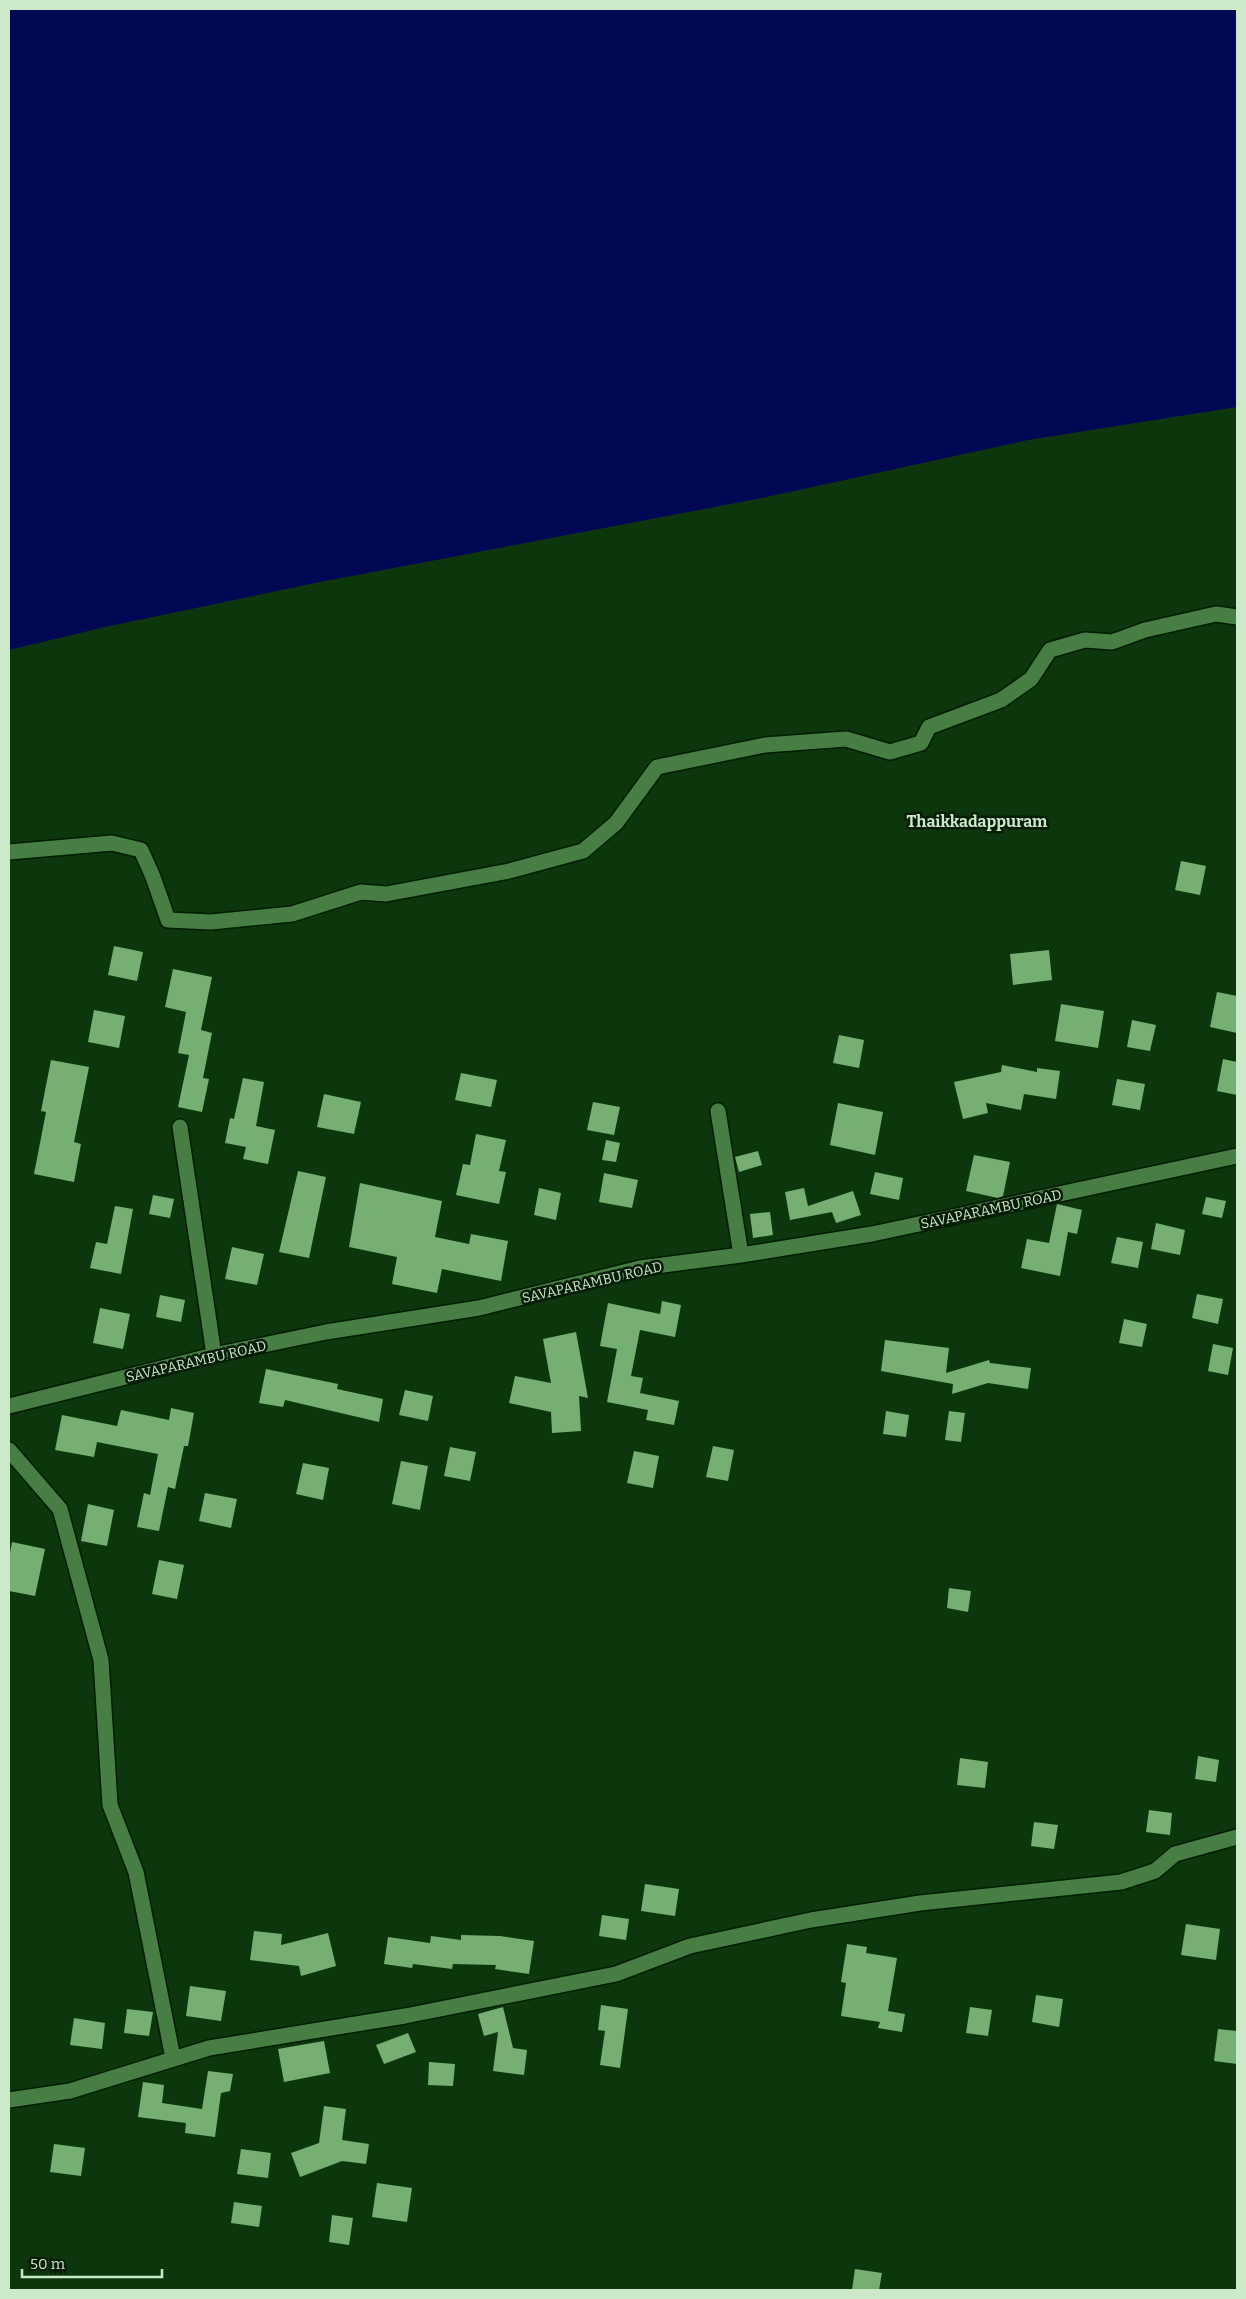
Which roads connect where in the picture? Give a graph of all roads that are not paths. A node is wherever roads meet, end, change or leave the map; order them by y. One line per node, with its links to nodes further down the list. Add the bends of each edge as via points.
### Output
1 (1237, 618): 2 (street, via 1216,614 1145,630 1112,642 1085,640 1050,650 1031,679 1001,700 929,727 921,743 890,752 846,739 765,745 657,767 616,823 583,851 509,871 386,894 361,892 292,914 211,922 168,920 141,850 112,843)
2 (9, 852)
3 (718, 1111): 6 (street)
4 (180, 1127): 7 (street)
5 (1237, 1156): 6 (street, SAVAPARAMBU ROAD, via 872,1234)
6 (740, 1256): 7 (street, SAVAPARAMBU ROAD, via 640,1268 479,1308 326,1332)
7 (214, 1355): 8 (street, SAVAPARAMBU ROAD)
8 (9, 1406)
9 (9, 1450): 11 (street, via 60,1509 63,1519 100,1660 110,1804 136,1872)
10 (1237, 1837): 11 (street, via 1175,1854 1155,1872 1121,1882 920,1903 811,1920 690,1946 616,1974 405,2016 209,2048)
11 (173, 2058): 12 (street, via 70,2091)
12 (9, 2100)

